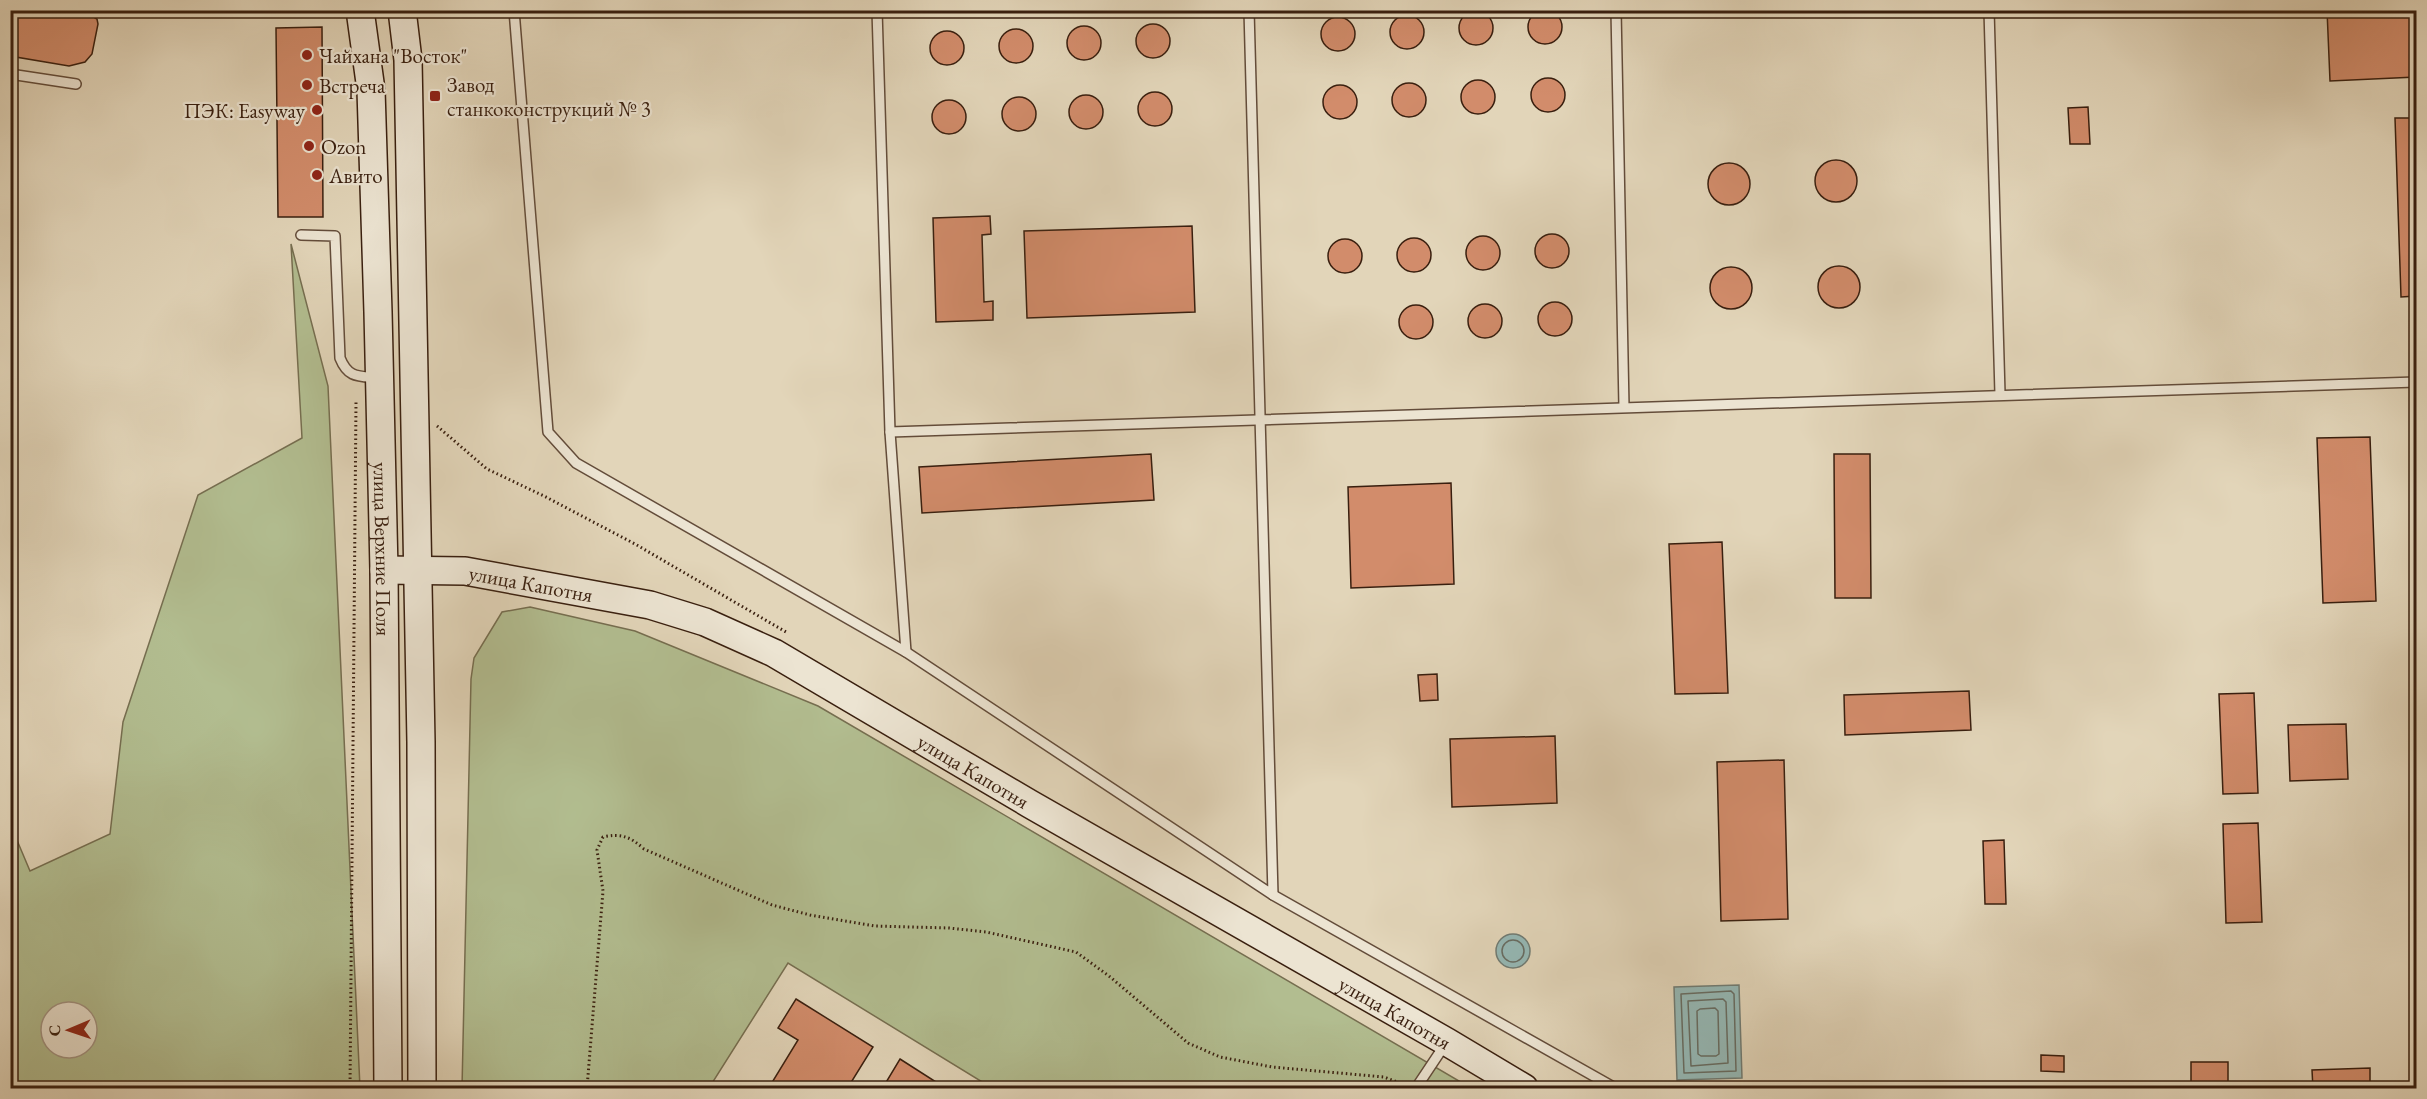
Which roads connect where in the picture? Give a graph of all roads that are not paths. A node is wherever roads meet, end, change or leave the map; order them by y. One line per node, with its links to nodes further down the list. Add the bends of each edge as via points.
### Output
1 (360, 10): 11 (main road, улица Верхние Поля, via 371,90)
2 (402, 10): 18 (main road, улица Верхние Поля, via 408,60)
3 (514, 10): 19 (lane, via 548,432 576,463)
4 (877, 10): 16 (lane)
5 (1249, 10): 15 (lane)
6 (1616, 10): 14 (lane)
7 (1989, 10): 13 (lane)
8 (10, 74): 9 (lane)
9 (76, 84)
10 (301, 235): 11 (lane, via 336,236 340,358 344,369)
11 (368, 377): 17 (main road, улица Верхние Поля)
12 (2416, 382): 13 (lane)
13 (2000, 394): 14 (lane)
14 (1624, 407): 15 (lane)
15 (1260, 420): 16 (lane); 20 (lane)
16 (891, 432): 19 (lane)
17 (384, 570): 18 (main road, улица Капотня); 22 (main road, улица Верхние Поля)
18 (417, 570): 21 (main road, улица Капотня, via 465,571 650,605 705,622 774,653); 23 (main road, улица Верхние Поля)
19 (906, 652): 20 (lane)
20 (1273, 895): 26 (lane)
21 (1447, 1042): 24 (lane); 25 (main road, улица Капотня)
22 (388, 1089)
23 (422, 1089)
24 (1415, 1089)
25 (1524, 1089)
26 (1615, 1089)

